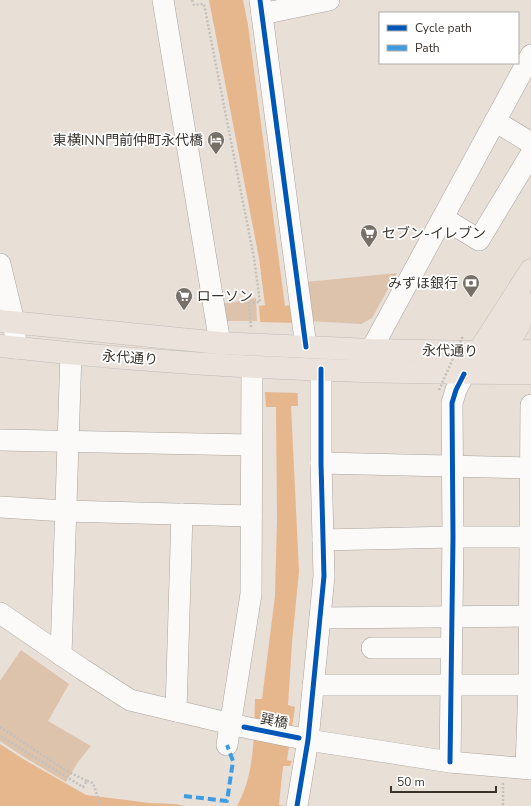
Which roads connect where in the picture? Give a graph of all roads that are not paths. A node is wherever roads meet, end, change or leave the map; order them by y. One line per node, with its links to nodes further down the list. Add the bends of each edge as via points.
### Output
1 (163, 0): 13 (street)
2 (329, 0): 3 (street)
3 (261, 7): 15 (street)
4 (531, 55): 5 (street)
5 (495, 121): 6 (street); 8 (street)
6 (531, 143)
7 (531, 154): 8 (street, via 479,240)
8 (442, 218): 16 (street)
9 (0, 264): 12 (street)
10 (531, 270): 19 (main road)
11 (531, 304): 17 (main road)
12 (7, 321): 13 (main road, 永代通り); 14 (street)
13 (220, 343): 15 (main road, 永代通り, via 251,336)
14 (8, 347): 20 (main road, 永代通り)
15 (302, 347): 16 (main road, 永代通り)
16 (372, 350): 19 (main road, 永代通り)
17 (504, 351): 18 (main road, 永代通り); 19 (main road, 永代通り); 23 (main road)
18 (531, 351)
19 (479, 352): 25 (main road)
20 (71, 353): 21 (main road, 永代通り); 28 (street)
21 (256, 367): 22 (main road, 永代通り); 29 (street)
22 (310, 369): 25 (main road, 永代通り); 30 (street)
23 (491, 373): 24 (main road, 永代通り); 25 (main road, 永代通り)
24 (531, 373)
25 (464, 374): 31 (street, via 452,403)
26 (531, 405): 32 (street)
27 (0, 440): 28 (street)
28 (68, 441): 29 (street); 34 (street)
29 (252, 445): 36 (street)
30 (321, 463): 31 (street); 39 (street)
31 (452, 467): 32 (street); 38 (street)
32 (531, 468): 37 (street)
33 (0, 507): 34 (street)
34 (65, 511): 35 (street); 47 (street)
35 (182, 514): 36 (street); 51 (street)
36 (251, 516): 52 (street, via 251,594)
37 (530, 525): 38 (street); 40 (street)
38 (453, 537): 39 (street); 43 (street)
39 (323, 540): 44 (street, via 324,576)
40 (530, 564): 42 (street)
41 (0, 613): 47 (street, 巽橋)
42 (530, 616): 43 (street); 49 (street)
43 (452, 617): 44 (street); 46 (street)
44 (320, 618): 50 (street)
45 (372, 648): 46 (street)
46 (451, 648): 48 (street)
47 (61, 655): 51 (street, 巽橋, via 130,700)
48 (451, 685): 49 (street); 50 (street); 55 (street)
49 (530, 685): 56 (street)
50 (313, 686): 53 (street)
51 (176, 711): 52 (street, 巽橋)
52 (238, 725): 53 (street, 巽橋); 54 (street)
53 (303, 739): 55 (street, 巽橋); 57 (street)
54 (227, 745)
55 (450, 762): 56 (street, 巽橋)
56 (529, 769)
57 (298, 802)

